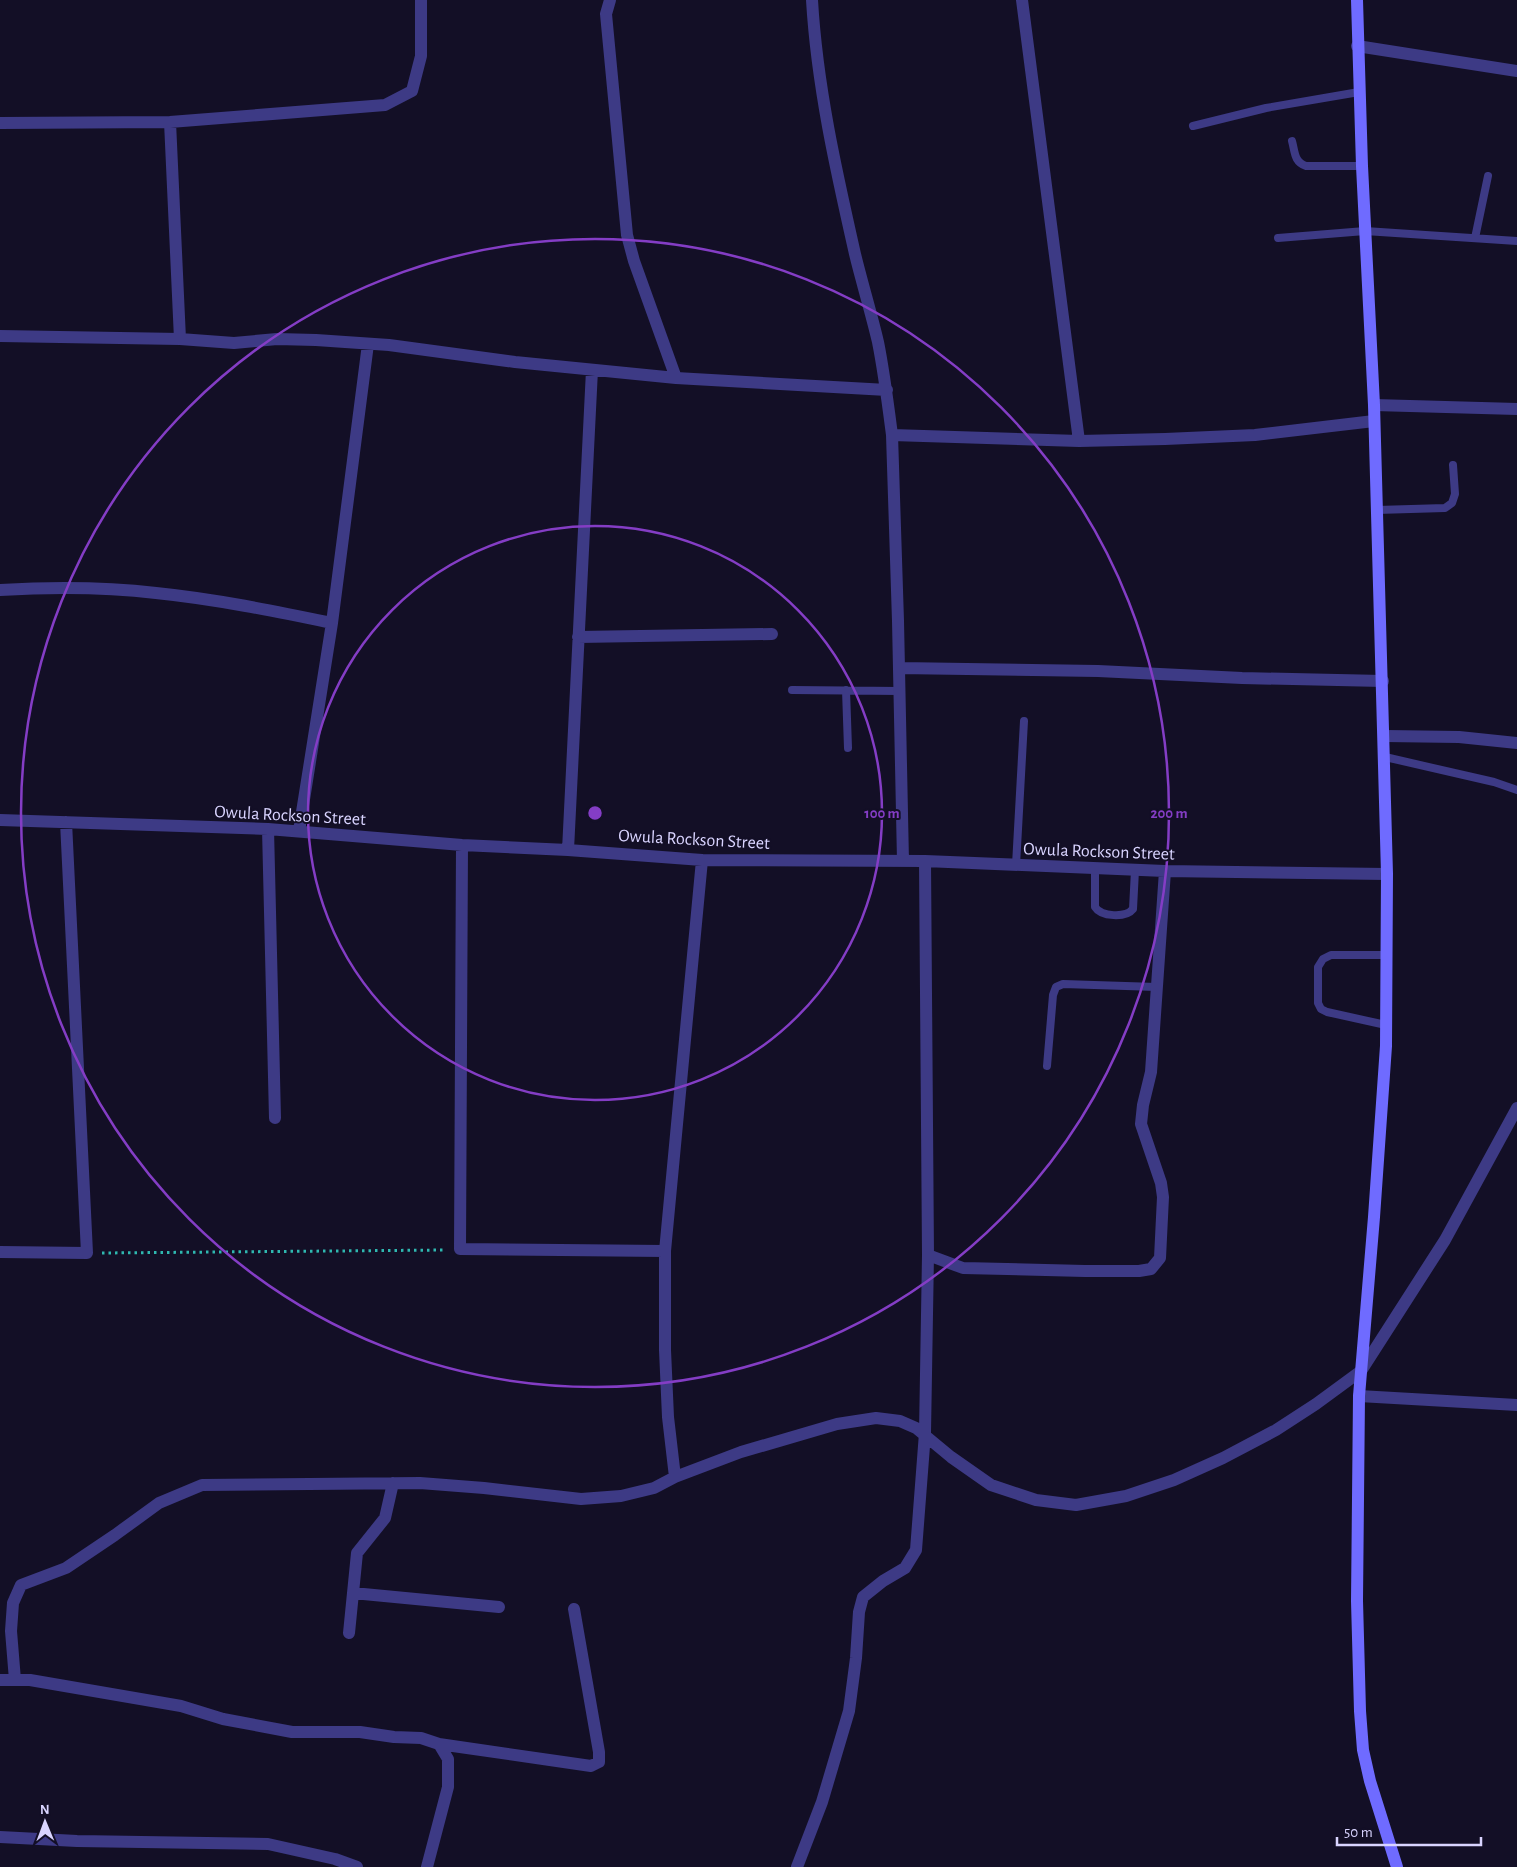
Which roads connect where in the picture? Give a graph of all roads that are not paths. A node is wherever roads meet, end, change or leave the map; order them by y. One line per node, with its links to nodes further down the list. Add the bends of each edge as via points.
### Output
1 (422, 0): 9 (street, via 421,56 412,91 385,105)
2 (610, 0): 23 (street, via 606,14 627,235)
3 (812, 0): 24 (street, via 821,87 831,140)
4 (1022, 0): 29 (street)
5 (1357, 0): 6 (main road)
6 (1357, 46): 7 (street); 8 (main road)
7 (1517, 71)
8 (1359, 92): 11 (lane, via 1266,108); 13 (main road)
9 (170, 122): 10 (street); 20 (street)
10 (0, 123)
11 (1193, 126)
12 (1292, 141): 13 (lane, via 1300,164)
13 (1362, 166): 15 (main road)
14 (1488, 176): 17 (lane)
15 (1365, 231): 16 (lane); 17 (lane); 25 (main road)
16 (1278, 238)
17 (1475, 238): 18 (lane)
18 (1517, 241)
19 (0, 336): 20 (street)
20 (180, 339): 21 (street, via 234,343 316,340)
21 (368, 344): 22 (street); 33 (street)
22 (592, 370): 23 (street); 35 (street)
23 (676, 378): 24 (street)
24 (887, 390): 28 (street)
25 (1374, 405): 26 (street); 27 (main road)
26 (1517, 409)
27 (1374, 421): 29 (street, via 1254,434); 31 (main road)
28 (892, 435): 29 (street); 36 (street)
29 (1079, 441)
30 (1453, 465): 31 (lane, via 1455,494 1452,503 1445,508)
31 (1377, 510): 37 (main road)
32 (0, 590): 33 (street, via 39,588 155,592)
33 (332, 623): 50 (street)
34 (772, 634): 35 (street)
35 (578, 637): 52 (street)
36 (899, 668): 37 (street); 40 (street)
37 (1383, 681): 42 (main road)
38 (792, 690): 39 (lane)
39 (846, 690): 40 (lane); 44 (lane)
40 (900, 691): 54 (street)
41 (1024, 721): 56 (lane)
42 (1385, 736): 43 (street, via 1458,737); 45 (main road)
43 (1517, 743)
44 (848, 748)
45 (1385, 757): 46 (lane); 60 (main road)
46 (1517, 790)
47 (0, 820): 48 (street, Owula Rockson Street)
48 (66, 822): 49 (street, Owula Rockson Street); 68 (street, via 86,1253)
49 (268, 829): 50 (street, Owula Rockson Street); 66 (street)
50 (298, 831): 51 (street, Owula Rockson Street)
51 (462, 845): 52 (street, Owula Rockson Street); 67 (street, via 460,1249)
52 (568, 850): 53 (street, Owula Rockson Street)
53 (702, 860): 54 (street, Owula Rockson Street); 67 (street)
54 (903, 860): 55 (street, Owula Rockson Street)
55 (925, 861): 56 (street, Owula Rockson Street); 69 (street)
56 (1016, 865): 57 (street, Owula Rockson Street)
57 (1095, 868): 58 (street, Owula Rockson Street); 58 (lane, via 1095,907 1102,914 1126,915 1133,910)
58 (1135, 870): 59 (street, Owula Rockson Street)
59 (1165, 871): 60 (street, Owula Rockson Street); 62 (street)
60 (1388, 874): 61 (main road)
61 (1387, 954): 63 (main road); 63 (lane, via 1331,955 1318,966 1320,1009)
62 (1157, 986): 64 (lane, via 1063,984 1056,987); 69 (street, via 1151,1072 1141,1124 1163,1197 1160,1258 1151,1269 1085,1272 963,1268)
63 (1386, 1025): 70 (main road)
64 (1047, 1066)
65 (1517, 1108): 70 (street, via 1445,1240)
66 (275, 1118)
67 (665, 1251): 74 (street, via 668,1417)
68 (0, 1252)
69 (928, 1254): 73 (street)
70 (1361, 1371): 71 (main road); 73 (street, via 1276,1430 1222,1458 1174,1480 1126,1496 1076,1504 1036,1500 991,1485 951,1457)
71 (1359, 1396): 72 (street); 87 (main road, via 1357,1601 1363,1750)
72 (1517, 1405)
73 (925, 1433): 74 (street, via 900,1421 876,1418 837,1424 741,1452); 86 (street, via 916,1550 905,1568 864,1597 859,1612 849,1711 822,1802)
74 (675, 1477): 75 (street, via 654,1488 621,1496 581,1499 484,1488)
75 (393, 1483): 76 (street, via 385,1518 357,1553); 81 (street, via 202,1485 159,1503 66,1568 21,1585 13,1603 11,1631)
76 (353, 1593): 77 (street); 79 (street)
77 (499, 1607)
78 (574, 1610): 82 (street, via 599,1762 591,1766)
79 (349, 1633)
80 (0, 1680): 81 (street)
81 (15, 1680): 82 (street, via 181,1706 223,1719 292,1732 360,1732 421,1738)
82 (439, 1744): 85 (street, via 448,1759 448,1788)
83 (0, 1837): 84 (street, via 268,1844)
84 (357, 1867)
85 (427, 1867)
86 (798, 1867)
87 (1396, 1867)

